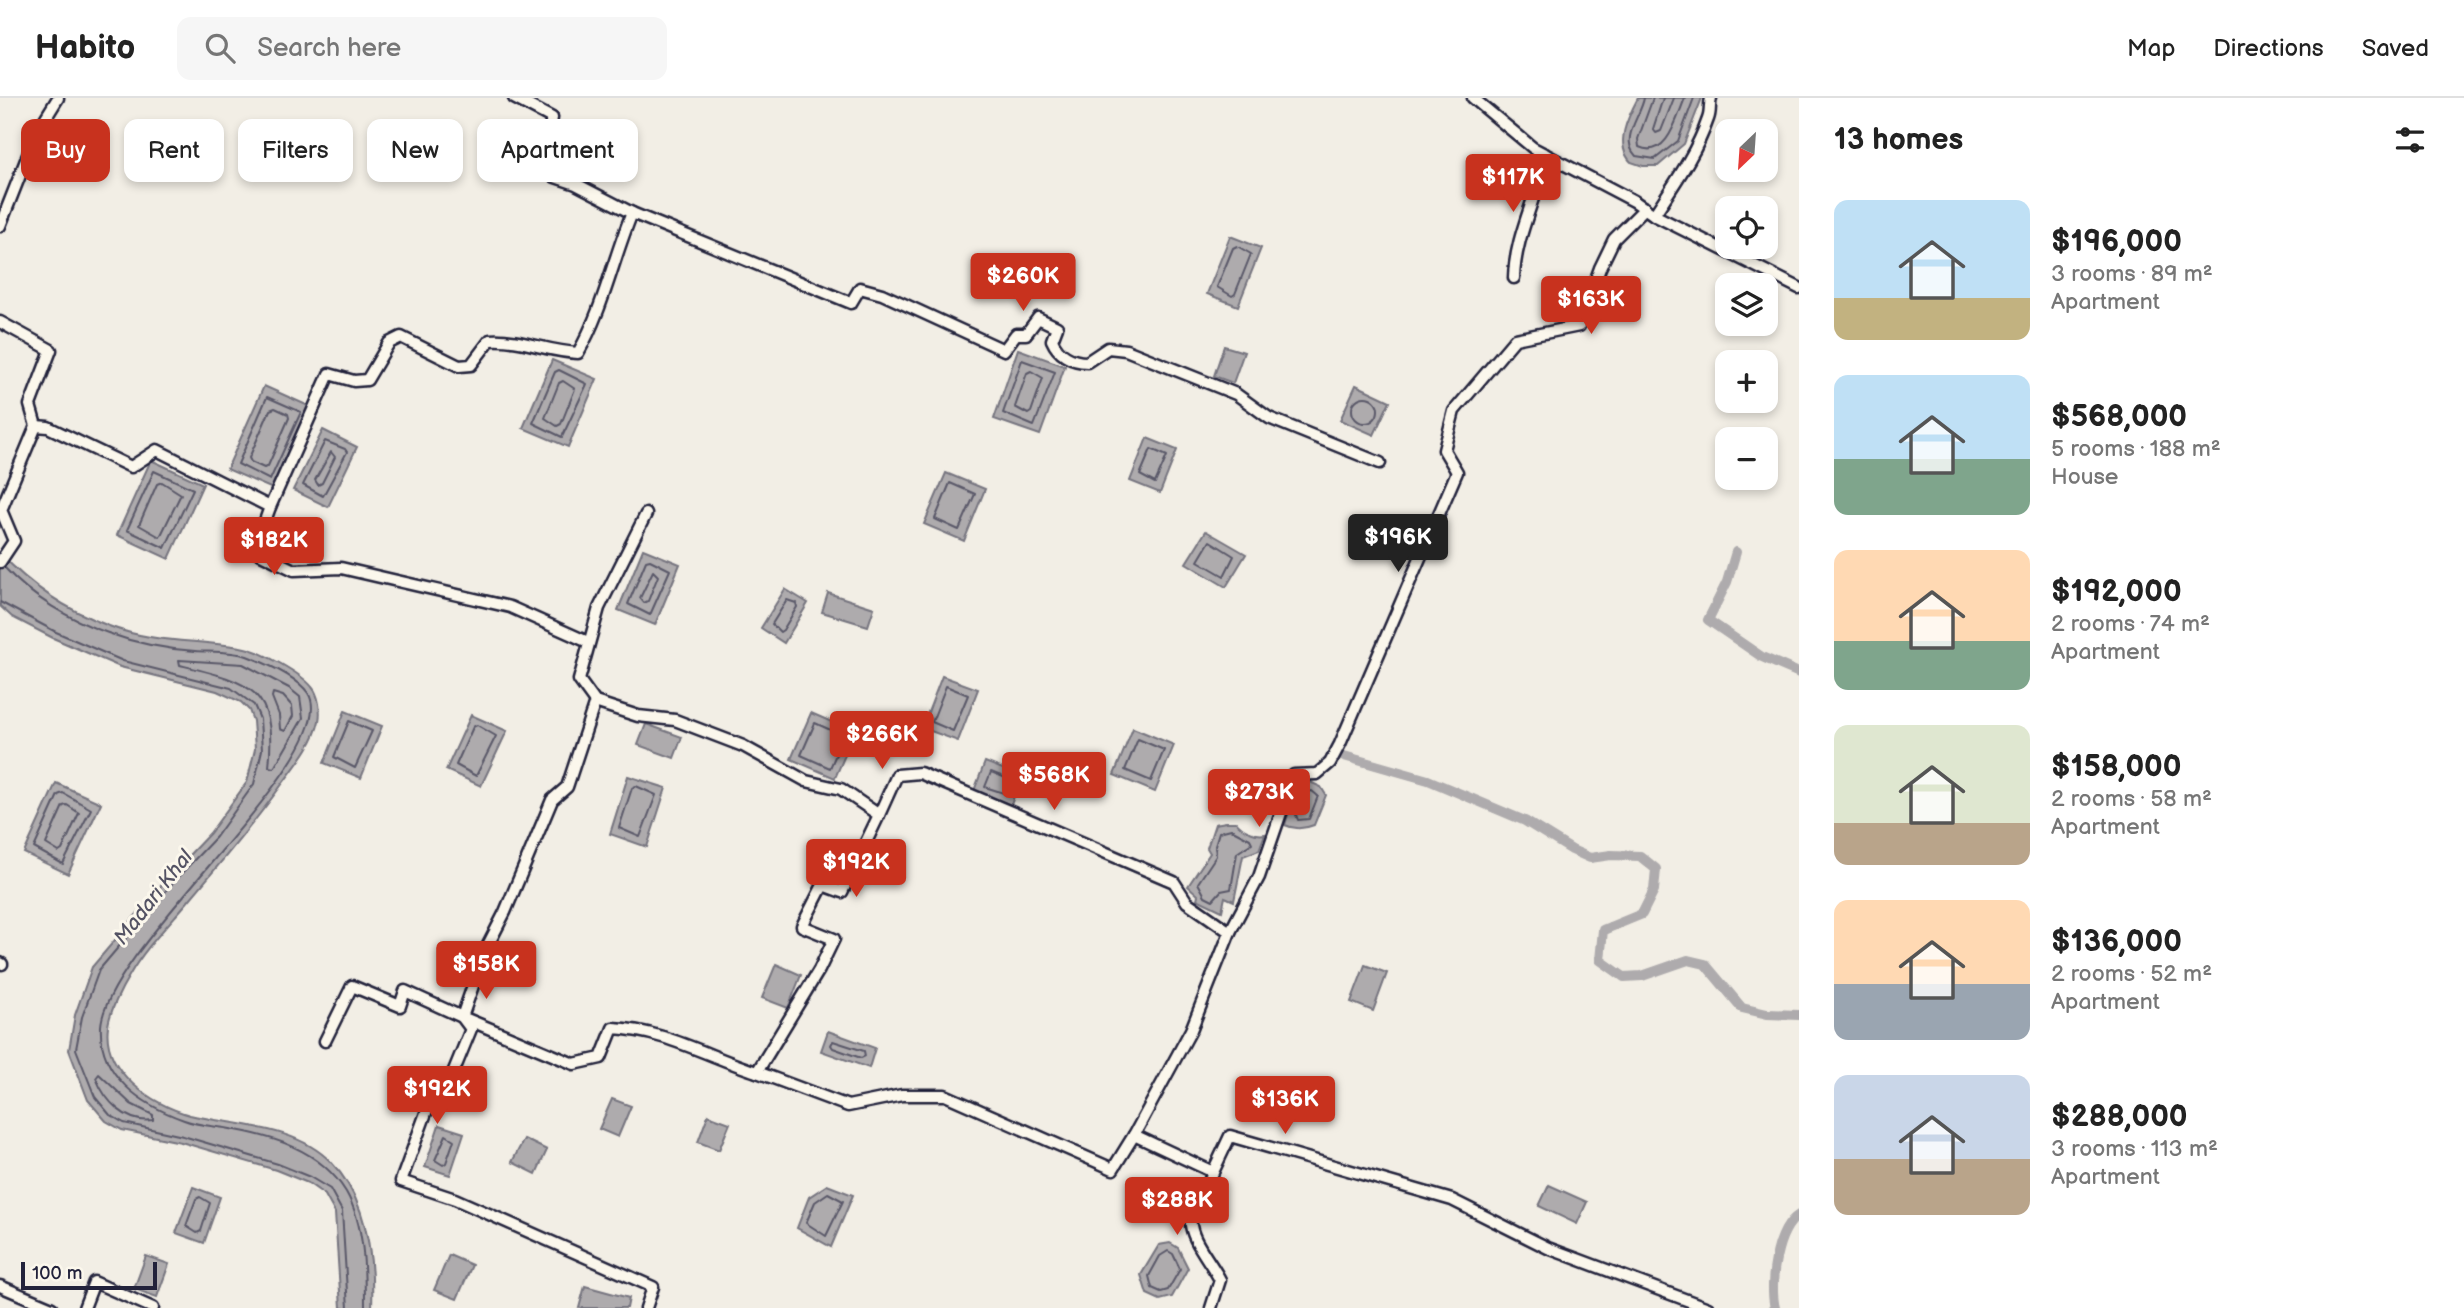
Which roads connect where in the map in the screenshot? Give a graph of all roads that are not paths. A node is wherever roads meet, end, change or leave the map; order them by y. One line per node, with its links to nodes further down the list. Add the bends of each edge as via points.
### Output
1 (58, 98): 9 (street, via 37,132)
2 (514, 98): 7 (street, via 552,118 545,149 536,163 555,177)
3 (1473, 98): 5 (street)
4 (1712, 98): 8 (street, via 1710,116 1697,145)
5 (1545, 154): 6 (street); 10 (street, via 1514,257)
6 (1645, 208): 8 (street); 21 (street, via 1614,239 1579,326 1515,339 1454,411 1444,450 1457,472 1408,591 1329,763 1317,774 1294,775 1259,877)
7 (632, 213): 14 (street, via 851,303 860,288 881,294 1004,350 1038,318 1057,327 1052,340 1056,350 1068,358 1087,362 1108,348 1126,350 1236,394 1269,418); 15 (street, via 593,325 578,353 508,339 490,340 471,365 458,366 401,337 389,343 367,380 329,373)
8 (1654, 215): 11 (street)
9 (0, 226)
10 (1514, 278)
11 (1799, 288)
12 (0, 322): 13 (street, via 51,350 30,405)
13 (36, 426): 15 (street, via 48,426 131,467 157,450); 17 (street, via 1,510 14,541)
14 (1380, 463)
15 (270, 507): 18 (street, via 257,543 259,553 294,570 341,568 510,607)
16 (646, 514): 18 (street, via 599,608)
17 (0, 562)
18 (588, 642): 19 (street, via 579,680)
19 (595, 702): 20 (street, via 638,716 675,720 743,746 806,781 841,789); 22 (street, via 567,787 552,800 485,951)
20 (879, 815): 21 (street, via 897,775 920,773 1174,882 1186,902); 24 (street, via 842,892 823,885 802,926 834,939)
21 (1230, 932): 25 (street, via 1191,1030)
22 (462, 1017): 23 (street, via 405,991 400,1006 352,986); 24 (street, via 574,1064 601,1058 612,1028 677,1040); 31 (street, via 471,1029 444,1095 430,1102 401,1181 455,1199 653,1287)
23 (325, 1041)
24 (757, 1072): 25 (street, via 848,1106 902,1095 945,1095 1113,1169)
25 (1134, 1135): 26 (street)
26 (1213, 1172): 32 (street, via 1191,1219 1192,1236 1220,1280); 33 (street, via 1230,1136 1452,1200 1548,1248)
27 (0, 1286): 28 (street)
28 (52, 1308)
29 (84, 1308): 30 (street, via 94,1282)
30 (153, 1308)
31 (646, 1308)
32 (1211, 1308)
33 (1708, 1308)

